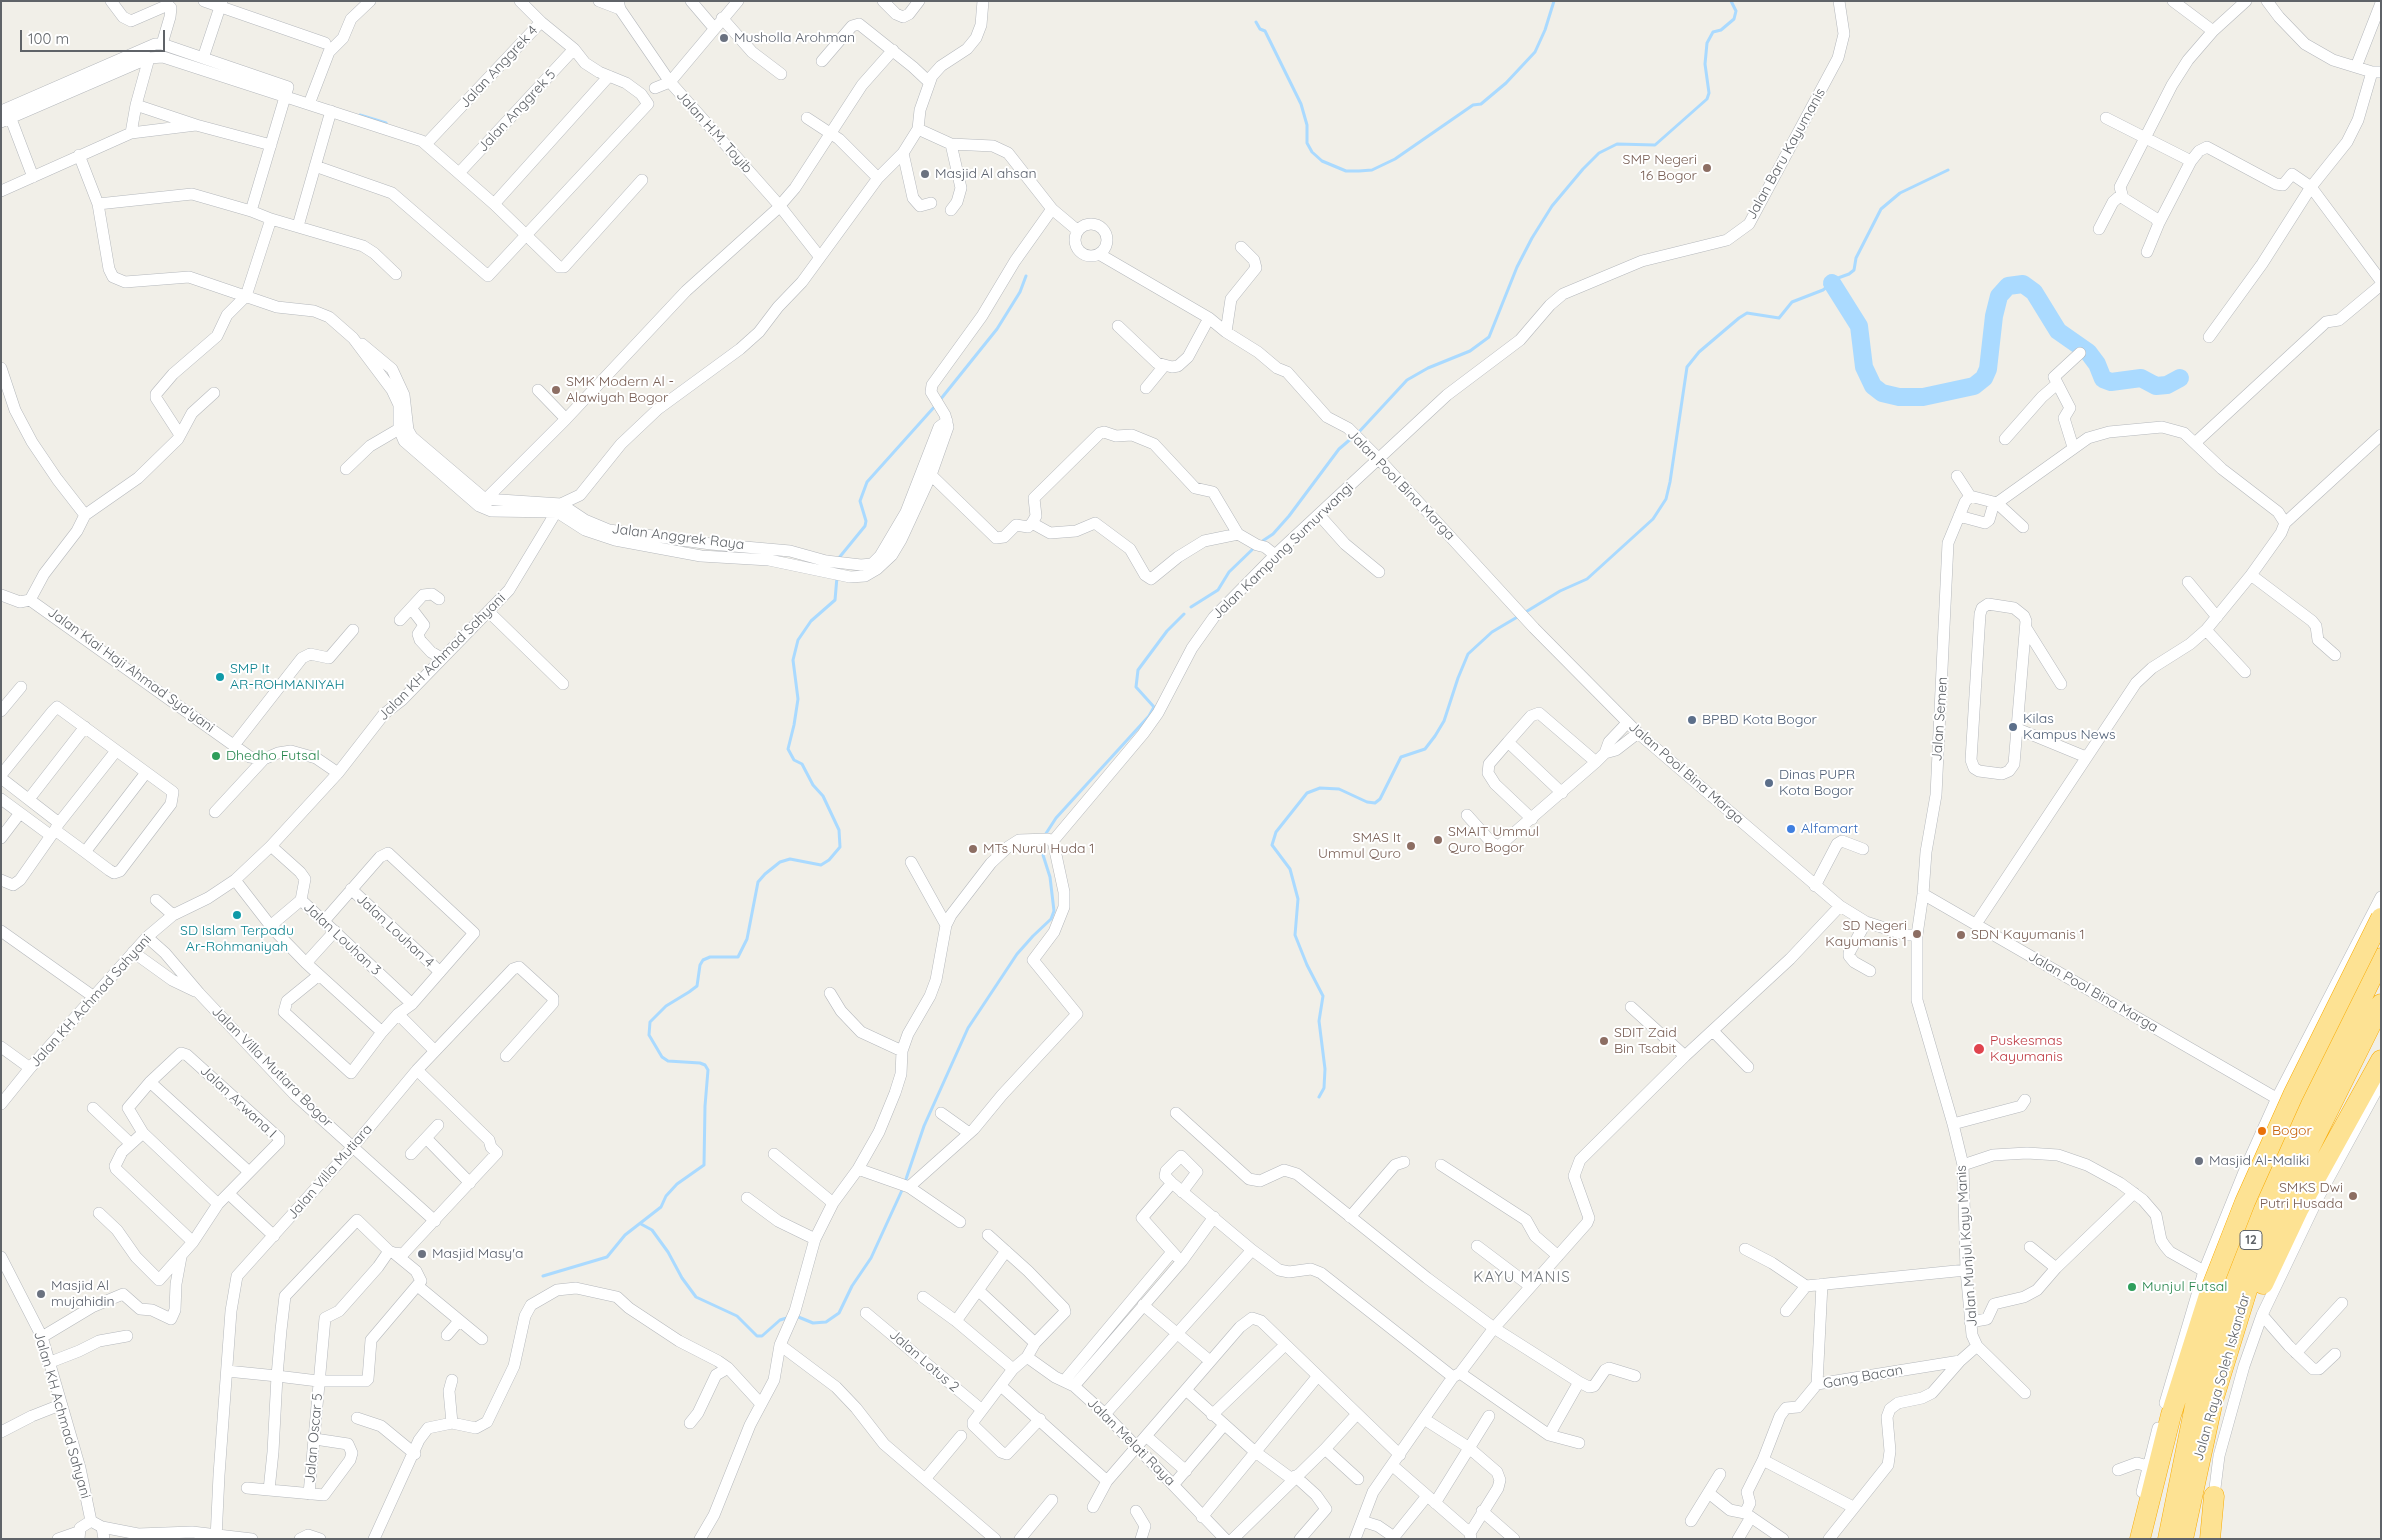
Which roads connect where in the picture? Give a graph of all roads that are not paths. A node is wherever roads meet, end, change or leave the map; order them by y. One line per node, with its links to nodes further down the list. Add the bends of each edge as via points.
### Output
1 (111, 1): 24 (street, via 123,17 131,21 168,5 170,17)
2 (204, 1): 17 (street)
3 (355, 1): 15 (street)
4 (520, 1): 20 (street)
5 (599, 1): 18 (street)
6 (691, 1): 21 (street)
7 (738, 1): 19 (street)
8 (883, 1): 9 (street, via 903,17)
9 (919, 1)
10 (983, 1): 35 (street, Jalan KH Achmad Sahyani, via 976,38 967,49 941,66)
11 (1839, 1): 104 (street, Jalan Baru Kayumanis, via 1844,34 1838,58 1749,224 1735,236 1715,244 1635,264 1563,294 1520,340 1448,394)
12 (2173, 1): 22 (street)
13 (2246, 1): 22 (street)
14 (2267, 1): 30 (street, via 2305,44 2333,60)
15 (368, 3): 38 (street, via 351,19 343,38 330,52)
16 (2381, 3): 30 (street)
17 (221, 4): 23 (street); 28 (street)
18 (619, 5): 34 (street, Jalan H.M. Toyib)
19 (722, 18): 21 (street); 32 (street, via 752,52)
20 (541, 22): 25 (street, Jalan Anggrek 4); 50 (street, Jalan Anggrek 4)
21 (714, 28): 34 (street)
22 (2213, 31): 49 (street, via 2180,73)
23 (325, 43)
24 (162, 44): 28 (street); 40 (street, via 155,44)
25 (574, 49): 33 (street, Jalan Anggrek 4, via 585,62); 57 (street, Jalan Anggrek 5)
26 (892, 50): 29 (street, via 857,24); 35 (street); 48 (street, via 862,85)
27 (150, 58): 37 (street, via 163,57); 39 (street); 44 (street)
28 (203, 58): 37 (street, via 285,85 288,88)
29 (822, 61)
30 (2356, 67): 31 (street)
31 (2376, 72): 61 (street, via 2353,131)
32 (782, 74)
33 (609, 76): 66 (street); 76 (street, Jalan Anggrek 4, via 626,83 648,104)
34 (670, 82): 36 (street); 67 (street, Jalan H.M. Toyib)
35 (929, 82): 46 (street, Jalan KH Achmad Sahyani)
36 (654, 88)
37 (285, 97): 38 (street); 52 (street)
38 (310, 104): 41 (street)
39 (136, 105): 45 (street); 47 (street)
40 (1, 111)
41 (331, 112): 50 (street); 56 (street)
42 (807, 118): 48 (street)
43 (2106, 118): 49 (street)
44 (6, 121): 58 (street)
45 (196, 125): 47 (street); 52 (street)
46 (918, 129): 51 (street); 53 (street, Jalan KH Achmad Sahyani)
47 (131, 133): 54 (street)
48 (830, 133): 59 (street); 67 (street, via 795,188)
49 (2146, 138): 55 (street); 63 (street, via 2120,187)
50 (427, 144): 57 (street)
51 (951, 144): 68 (street, via 993,146 1008,154); 69 (street, via 961,188)
52 (271, 145): 70 (street)
53 (903, 153): 59 (street, Jalan KH Achmad Sahyani); 64 (street, via 913,198 920,206)
54 (80, 155): 58 (street); 65 (street)
55 (2191, 161): 61 (street, via 2207,147 2276,184 2283,185 2292,174); 72 (street)
56 (315, 166): 73 (street); 76 (street, via 392,192 488,276)
57 (459, 173): 66 (street)
58 (33, 177): 62 (street)
59 (878, 178): 80 (street, Jalan KH Achmad Sahyani)
60 (642, 180): 76 (street, via 564,267 559,267)
61 (2311, 187): 82 (street); 87 (street, via 2262,264)
62 (1, 191)
63 (2121, 195): 72 (street); 74 (street, via 2113,202)
64 (931, 203)
65 (98, 204): 70 (street, via 192,194); 83 (street, via 110,274 117,280 190,277)
66 (494, 204): 76 (street)
67 (779, 205): 80 (street, Jalan H.M. Toyib); 96 (street, via 679,298)
68 (1052, 209): 75 (street); 97 (street, via 931,388)
69 (951, 210)
70 (251, 211): 71 (street)
71 (271, 219): 73 (street); 83 (street)
72 (2159, 224): 78 (street)
73 (298, 226): 81 (street, via 368,249)
74 (2099, 229)
75 (1077, 230): 79 (street, via 1074,240 1081,253 1090,256); 79 (street, via 1088,223 1100,226 1107,237 1107,244)
76 (526, 236)
77 (1241, 247): 86 (street, via 1254,260 1256,268 1231,300)
78 (2147, 252)
79 (1100, 254): 84 (street, Jalan Pool Bina Marga)
80 (819, 256): 111 (street, Jalan KH Achmad Sahyani, via 802,282 759,332 658,409 621,444 580,495)
81 (396, 274)
82 (2381, 283): 102 (street, via 2339,320 2326,322)
83 (246, 296): 88 (street, via 277,307 314,311 329,317); 99 (street, via 227,315 217,336 173,374 156,394)
84 (1209, 318): 86 (street, Jalan Pool Bina Marga); 90 (street, via 1183,364)
85 (1118, 326): 90 (street)
86 (1226, 332): 104 (street, Jalan Pool Bina Marga, via 1287,372 1328,417 1348,428)
87 (2209, 336)
88 (352, 338): 98 (street, via 396,397); 109 (street, via 392,369 404,395 408,430 412,437)
89 (2080, 353): 92 (street, via 2055,374)
90 (1164, 366): 93 (street)
91 (1, 368): 112 (street, via 15,410 32,442)
92 (2057, 384): 101 (street); 103 (street, via 2070,408 2064,418)
93 (1146, 388)
94 (538, 390): 96 (street)
95 (214, 393): 99 (street, via 192,413)
96 (566, 419): 109 (street)
97 (947, 421): 106 (street, via 945,438); 122 (street, Jalan Anggrek Raya, via 939,427 906,512 887,547 872,564)
98 (399, 429): 105 (street, via 370,446); 109 (street, via 411,448)
99 (180, 435): 112 (street, via 138,478)
100 (2381, 435): 116 (street)
101 (2005, 439)
102 (2195, 443): 103 (street, via 2179,430 2152,428 2096,435); 116 (street, via 2222,469 2278,512)
103 (2073, 447): 110 (street)
104 (1379, 459): 113 (street, Jalan Kampung Sumurwangi); 144 (street, Jalan Pool Bina Marga, via 1534,628)
105 (346, 470)
106 (931, 475): 115 (street, via 996,538 1004,537 1016,525); 125 (street, via 892,555 865,576)
107 (1957, 476): 108 (street)
108 (1970, 496): 110 (street); 114 (street, Jalan Semen)
109 (482, 503): 111 (street, via 491,511 508,506)
110 (1996, 503): 114 (street, via 1985,523); 117 (street)
111 (559, 508): 119 (street, Jalan Anggrek Raya, via 610,530); 121 (street, Jalan Anggrek Raya, via 585,530 621,542 701,556); 131 (street, Jalan KH Achmad Sahyani, via 509,590)
112 (85, 515): 129 (street)
113 (1320, 516): 120 (street, Jalan Kampung Sumurwangi); 123 (street, via 1345,544)
114 (1959, 516): 176 (street, Jalan Semen, via 1948,543 1936,795)
115 (1032, 523): 118 (street, via 1050,533 1076,530 1095,523 1130,549 1145,575 1151,579 1204,541); 118 (street, via 1036,516 1034,498 1104,432 1112,436 1140,437 1154,444 1192,486 1213,492)
116 (2285, 523): 124 (street)
117 (2024, 528)
118 (1238, 534): 120 (street)
119 (768, 548): 121 (street); 122 (street, Jalan Anggrek Raya)
120 (1275, 555): 167 (street, Jalan Kampung Sumurwangi, via 1204,629 1147,728)
121 (769, 560): 125 (street, Jalan Anggrek Raya)
122 (843, 563): 125 (street)
123 (1379, 572)
124 (2252, 575): 132 (street); 137 (street, via 2312,621 2318,640)
125 (842, 576)
126 (2188, 582): 132 (street)
127 (1, 595): 129 (street, via 20,602)
128 (440, 599): 130 (street, via 432,594 423,595)
129 (30, 600): 149 (street, Jalan Kiai Haji Ahmad Sya'yani)
130 (411, 608): 133 (street); 138 (street, via 424,625 418,634 420,640)
131 (490, 611): 138 (street, Jalan KH Achmad Sahyani); 140 (street)
132 (2217, 616): 136 (street)
133 (400, 620)
134 (2026, 628): 141 (street); 146 (street); 146 (street, via 2024,616 2014,608 1988,604 1981,611 1971,760 1974,768 2002,774 2009,771 2014,764)
135 (353, 630): 149 (street, via 329,658 310,654 302,658)
136 (2206, 630): 139 (street); 152 (street, via 2140,680)
137 (2335, 655)
138 (441, 658): 155 (street, Jalan KH Achmad Sahyani, via 402,700 384,714)
139 (2244, 672)
140 (562, 684)
141 (2061, 684)
142 (21, 686): 143 (street)
143 (1, 711)
144 (1628, 723): 147 (street, Jalan Pool Bina Marga); 151 (street, via 1609,742)
145 (85, 727): 150 (street); 157 (street, via 61,708 54,709); 160 (street)
146 (2018, 729): 152 (street)
147 (1638, 733): 151 (street, via 1616,750); 174 (street, Jalan Pool Bina Marga)
148 (1508, 742): 154 (street, via 1531,716 1539,713); 158 (street); 164 (street, via 1489,764 1488,772 1495,784)
149 (234, 745): 153 (street, Jalan Kiai Haji Ahmad Sya'yani, via 250,757)
150 (116, 751): 156 (street); 165 (street)
151 (1605, 753): 154 (street)
152 (2086, 758): 185 (street)
153 (264, 759): 155 (street, via 291,751 316,758); 161 (street)
154 (1596, 762): 158 (street)
155 (338, 773): 168 (street, Jalan KH Achmad Sahyani)
156 (145, 774): 170 (street); 170 (street, via 173,792 173,798 135,851 117,873)
157 (1, 776): 160 (street)
158 (1562, 793): 164 (street)
159 (1, 799): 162 (street)
160 (29, 799): 165 (street)
161 (215, 812)
162 (20, 813): 165 (street); 166 (street)
163 (1467, 815): 164 (street, via 1497,846)
164 (1532, 819)
165 (55, 829): 170 (street); 172 (street, via 17,883 9,885)
166 (1, 838)
167 (1051, 840): 186 (street, via 1019,840 1000,853 963,897); 227 (street, via 1064,892 1064,907 1054,932 1032,960 1078,1014)
168 (271, 846): 173 (street, Jalan KH Achmad Sahyani); 179 (street, Jalan Louhan 3, via 305,879)
169 (1863, 849): 174 (street, via 1842,841 1837,844)
170 (85, 852)
171 (911, 862): 186 (street)
172 (1, 880)
173 (235, 880): 181 (street, Jalan KH Achmad Sahyani); 187 (street)
174 (1816, 886): 180 (street, Jalan Pool Bina Marga)
175 (350, 889): 183 (street); 196 (street, Jalan Louhan 4); 196 (street, via 384,853 388,853 474,933)
176 (1923, 894): 185 (street, Jalan Pool Bina Marga); 190 (street)
177 (2380, 896): 218 (street)
178 (156, 900): 181 (street)
179 (301, 900): 183 (street, Jalan Louhan 3); 187 (street, via 275,922)
180 (1840, 906): 184 (street, Jalan Pool Bina Marga); 205 (street, via 1790,959)
181 (173, 915): 191 (street, Jalan KH Achmad Sahyani)
182 (2381, 918): 271 (highway, bridge, via 2293,1095)
183 (324, 921): 189 (street, Jalan Louhan 3)
184 (1866, 922): 190 (street, Jalan Pool Bina Marga, via 1906,935); 195 (street, via 1849,956)
185 (1976, 924): 218 (street, Jalan Pool Bina Marga)
186 (946, 925): 208 (street, via 936,980)
187 (273, 929): 194 (street)
188 (1, 931): 200 (street)
189 (335, 931): 194 (street); 201 (street, Jalan Louhan 3)
190 (1917, 935): 225 (street, Jalan Munjul Kayu Manis, via 1918,1000)
191 (147, 936): 192 (street, Jalan KH Achmad Sahyani); 198 (street)
192 (133, 952): 198 (street, via 172,980); 200 (street, Jalan KH Achmad Sahyani)
193 (2381, 958): 224 (highway, Jalan Raya Soleh Iskandar / 12)
194 (306, 963): 197 (street)
195 (1870, 971)
196 (440, 972): 201 (street)
197 (319, 975): 206 (street); 206 (street, via 287,1001 284,1012 351,1072)
198 (198, 993): 231 (street, Jalan Villa Mutiara Bogor, via 295,1095)
199 (830, 993): 208 (street, via 841,1011 861,1032)
200 (94, 997): 214 (street, Jalan KH Achmad Sahyani)
201 (412, 1004): 204 (street)
202 (2381, 1004): 224 (highway, Jalan Raya Soleh Iskandar / 12)
203 (1631, 1006): 211 (street)
204 (398, 1014): 206 (street); 209 (street)
205 (1713, 1031): 211 (street); 213 (street)
206 (382, 1032)
207 (1, 1047): 214 (street)
208 (902, 1050): 237 (street, via 901,1074 895,1093 879,1132)
209 (435, 1051): 210 (street, Jalan Villa Mutiara, via 518,967 553,998 553,1003); 215 (street, Jalan Villa Mutiara)
210 (506, 1056)
211 (1685, 1056): 264 (street, via 1580,1160 1574,1176 1590,1218)
212 (2381, 1060): 399 (highway, via 2298,1210 2259,1292 2236,1353 2204,1467)
213 (1748, 1067)
214 (30, 1068): 220 (street, Jalan KH Achmad Sahyani)
215 (417, 1070): 231 (street, Jalan Villa Mutiara); 239 (street, via 478,1128 497,1153)
216 (150, 1082): 228 (street, via 128,1107); 238 (street); 238 (street, Jalan Arwana I, via 179,1053 187,1055 279,1138 279,1142)
217 (2381, 1082): 282 (street, via 2319,1196)
218 (2277, 1098): 224 (street, Jalan Pool Bina Marga); 271 (street, via 2243,1174)
219 (2025, 1100): 225 (street, via 2021,1106)
220 (1, 1104)
221 (93, 1108): 230 (street)
222 (941, 1113): 227 (street)
223 (1176, 1113): 250 (street, via 1249,1179 1260,1181 1284,1170 1291,1171)
224 (2313, 1120): 397 (highway, Jalan Raya Soleh Iskandar / 12, via 2232,1287 2187,1437); 398 (highway, Jalan Raya Soleh Iskandar / 12, via 2295,1178 2247,1290 2210,1409)
225 (1953, 1124): 235 (street, Jalan Munjul Kayu Manis)
226 (438, 1125): 229 (street)
227 (969, 1133): 241 (street)
228 (143, 1134): 230 (street); 247 (street)
229 (426, 1138): 232 (street); 239 (street)
230 (130, 1143): 256 (street, via 118,1160 116,1169)
231 (352, 1148): 251 (street, Jalan Villa Mutiara Bogor); 254 (street, Jalan Villa Mutiara)
232 (411, 1154)
233 (774, 1154): 246 (street)
234 (1404, 1162): 250 (street, via 1395,1165)
235 (1963, 1164): 243 (street, via 2008,1153 2058,1155 2087,1164); 270 (street, Jalan Munjul Kayu Manis)
236 (1441, 1165): 264 (street, via 1526,1220 1535,1236)
237 (858, 1169): 241 (street); 246 (street)
238 (248, 1171): 244 (street)
239 (470, 1183): 251 (street)
240 (1172, 1184): 242 (street); 242 (street, via 1165,1173 1182,1157 1197,1172); 263 (street, via 1142,1218)
241 (904, 1186): 252 (street)
242 (1182, 1192): 249 (street)
243 (2134, 1193): 268 (street); 271 (street, via 2156,1215 2161,1240 2170,1252)
244 (229, 1194): 247 (street); 254 (street)
245 (747, 1198): 255 (street, via 778,1221)
246 (834, 1203): 255 (street)
247 (218, 1204): 256 (street)
248 (99, 1213): 266 (street, via 159,1280)
249 (1214, 1217): 260 (street); 267 (street)
250 (1350, 1217): 287 (street)
251 (435, 1221): 262 (street, via 403,1254)
252 (960, 1222)
253 (988, 1235): 261 (street)
254 (274, 1236): 305 (street, Jalan Villa Mutiara, via 237,1276)
255 (815, 1239): 294 (street, via 793,1316)
256 (193, 1242): 266 (street)
257 (1476, 1246): 274 (street)
258 (2030, 1247): 268 (street)
259 (1745, 1249): 275 (street)
260 (1252, 1250): 288 (street); 306 (street, via 1284,1272 1311,1269 1321,1273)
261 (1006, 1251): 276 (street); 293 (street, via 1064,1310)
262 (391, 1252): 273 (street, via 416,1271 421,1281); 307 (street, via 361,1222 357,1220 351,1224 285,1296); 311 (street, Jalan Oscar 5, via 339,1311 324,1318)
263 (1172, 1252): 267 (street); 285 (street)
264 (1558, 1256): 274 (street)
265 (1, 1257): 269 (street, Jalan KH Achmad Sahyani)
266 (181, 1257): 291 (street, via 176,1310 171,1319 152,1310 140,1309 123,1294 92,1307)
267 (1182, 1260): 279 (street)
268 (2056, 1268): 286 (street, via 2037,1290 2024,1297 1994,1304 1987,1319)
269 (4, 1270): 291 (street, Jalan KH Achmad Sahyani)
270 (1966, 1270): 272 (street); 286 (street, Jalan Munjul Kayu Manis)
271 (2208, 1280): 345 (street); 396 (highway)
272 (1822, 1284): 275 (street); 314 (street)
273 (419, 1286): 283 (street); 311 (street, via 371,1340 366,1381)
274 (1530, 1286): 287 (street)
275 (1806, 1286): 280 (street)
276 (978, 1290): 284 (street); 293 (street)
277 (923, 1297): 284 (street)
278 (2342, 1303): 297 (street)
279 (1143, 1305): 285 (street); 288 (street)
280 (1786, 1310)
281 (866, 1312): 320 (street, Jalan Lotus 2)
282 (2262, 1315): 297 (street); 358 (street, via 2219,1456)
283 (459, 1321): 289 (street); 292 (street)
284 (956, 1321): 304 (street)
285 (1122, 1321): 313 (street)
286 (1970, 1322): 296 (street, Jalan Munjul Kayu Manis)
287 (1494, 1328): 306 (street); 312 (street)
288 (1177, 1333): 300 (street); 321 (street)
289 (447, 1335)
290 (127, 1336): 302 (street, via 99,1341)
291 (42, 1337): 302 (street, Jalan KH Achmad Sahyani)
292 (482, 1339)
293 (1035, 1343): 299 (street)
294 (780, 1345): 318 (street, via 774,1380); 349 (street, via 836,1387 884,1444)
295 (1285, 1345): 300 (street, via 1261,1321 1252,1318); 309 (street); 323 (street)
296 (1977, 1346): 301 (street); 317 (street, Jalan Munjul Kayu Manis)
297 (2296, 1354): 298 (street, via 2313,1369 2319,1369)
298 (2335, 1354)
299 (1028, 1357): 304 (street); 313 (street, Jalan Melati Raya, via 1054,1377)
300 (1210, 1361): 316 (street)
301 (1960, 1361): 314 (street, Gang Bacan); 362 (street, via 1932,1393 1898,1403 1890,1409 1887,1417 1890,1458 1884,1470)
302 (48, 1362): 319 (street, Jalan KH Achmad Sahyani)
303 (728, 1368): 318 (street); 328 (street, via 716,1375); 329 (street, via 679,1341 617,1298 576,1288 557,1290 531,1305 525,1316 514,1366 487,1422 476,1428)
304 (1013, 1369): 315 (street)
305 (227, 1371): 307 (street); 375 (street, Jalan Villa Mutiara)
306 (1457, 1375): 327 (street); 332 (street)
307 (277, 1376): 311 (street); 355 (street)
308 (1635, 1376): 312 (street, via 1609,1368 1604,1370 1594,1386)
309 (1317, 1377): 322 (street); 340 (street)
310 (452, 1380): 329 (street, via 449,1391)
311 (318, 1381): 335 (street, Jalan Oscar 5)
312 (1578, 1382): 332 (street)
313 (1069, 1383): 321 (street, Jalan Melati Raya)
314 (1818, 1384): 343 (street, Gang Bacan, via 1798,1407 1774,1414)
315 (1001, 1386): 320 (street); 326 (street)
316 (1186, 1390): 323 (street); 334 (street)
317 (2025, 1393)
318 (761, 1404): 383 (street, via 714,1515)
319 (60, 1405): 331 (street); 367 (street, Jalan KH Achmad Sahyani, via 80,1468)
320 (982, 1410): 326 (street, via 973,1425 1007,1454)
321 (1105, 1414): 337 (street, Jalan Melati Raya)
322 (1357, 1414): 339 (street); 342 (street)
323 (1212, 1415): 330 (street)
324 (1489, 1416): 338 (street)
325 (357, 1418): 341 (street, via 381,1426)
326 (1040, 1419): 352 (street)
327 (1424, 1420): 338 (street); 342 (street)
328 (690, 1423)
329 (452, 1424): 341 (street, via 428,1428 419,1440)
330 (1224, 1425): 340 (street); 347 (street)
331 (1, 1432)
332 (1549, 1435): 336 (street)
333 (961, 1436): 349 (street)
334 (1146, 1436): 337 (street); 347 (street)
335 (315, 1439): 356 (street, Jalan Oscar 5); 356 (street, via 348,1444 352,1453 324,1495)
336 (1579, 1443)
337 (1137, 1445): 352 (street); 353 (street, Jalan Melati Raya)
338 (1468, 1448): 359 (street); 364 (street, via 1497,1472 1500,1480)
339 (1325, 1449): 350 (street); 351 (street)
340 (1254, 1451): 350 (street); 366 (street)
341 (415, 1454): 382 (street)
342 (1400, 1455): 344 (street)
343 (1763, 1460): 362 (street); 365 (street, via 1748,1492)
344 (1393, 1466): 359 (street); 368 (street, via 1373,1492)
345 (2147, 1466): 346 (street, via 2140,1463); 395 (street)
346 (2118, 1470)
347 (1186, 1471): 353 (street)
348 (1720, 1474): 357 (street)
349 (926, 1478): 384 (street)
350 (1294, 1478): 388 (street); 389 (street, via 1316,1495 1326,1509)
351 (1358, 1479)
352 (1107, 1481): 361 (street)
353 (1174, 1484): 366 (street, Jalan Melati Raya)
354 (247, 1488): 355 (street)
355 (269, 1490): 356 (street)
356 (309, 1494)
357 (1710, 1494): 365 (street, via 1730,1510); 369 (street)
358 (2214, 1496): 400 (highway)
359 (1431, 1499): 374 (street); 376 (street)
360 (1052, 1500): 385 (street)
361 (1093, 1507)
362 (1852, 1507): 394 (street)
363 (1136, 1511): 386 (street, via 1145,1526)
364 (1482, 1511): 374 (street); 391 (street)
365 (1748, 1515): 392 (street); 393 (street)
366 (1202, 1517): 387 (street, Jalan Melati Raya)
367 (91, 1521): 370 (street); 372 (street, via 83,1524)
368 (1362, 1521): 376 (street, via 1378,1526); 390 (street)
369 (1692, 1521)
370 (103, 1533): 371 (street)
371 (138, 1534): 373 (street); 378 (street)
372 (79, 1535): 377 (street)
373 (164, 1536): 375 (street, via 192,1532)
374 (1471, 1536)
375 (216, 1538): 379 (street)
376 (1396, 1538)
377 (58, 1539)
378 (123, 1539)
379 (252, 1539)
380 (300, 1539): 381 (street, via 308,1534)
381 (320, 1539)
382 (374, 1539)
383 (700, 1539)
384 (995, 1539)
385 (1020, 1539)
386 (1141, 1539)
387 (1225, 1539)
388 (1233, 1539)
389 (1300, 1539)
390 (1355, 1539)
391 (1514, 1539)
392 (1738, 1539)
393 (1783, 1539)
394 (1829, 1539)
395 (2134, 1539)
396 (2140, 1539)
397 (2168, 1539)
398 (2183, 1539)
399 (2192, 1539)
400 (2210, 1539)

